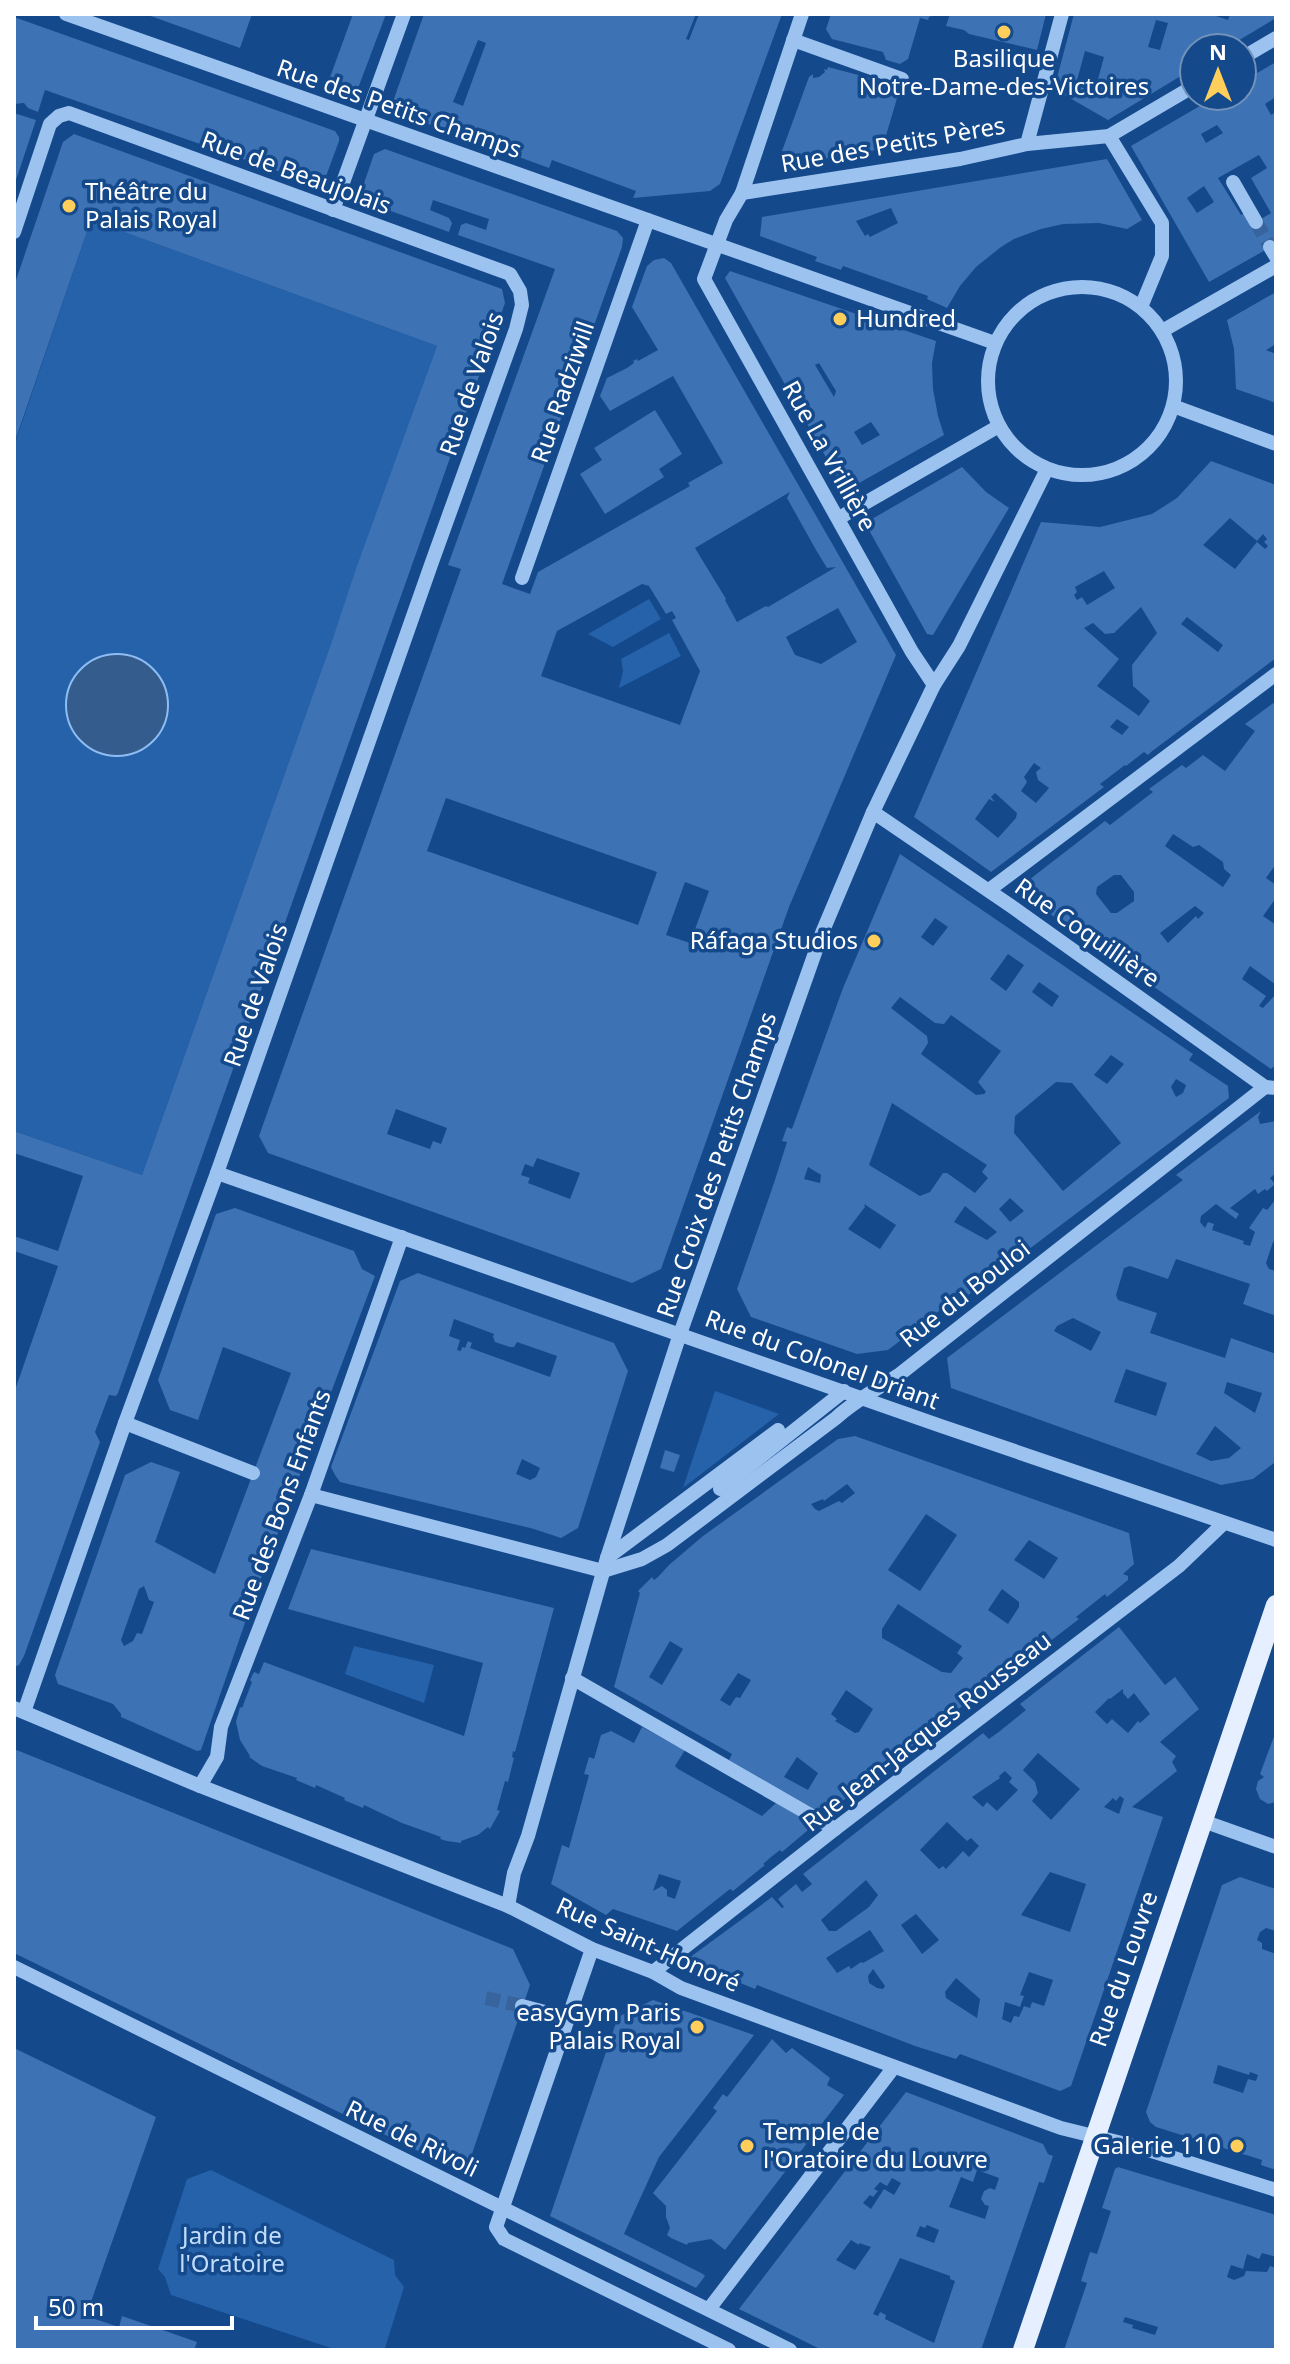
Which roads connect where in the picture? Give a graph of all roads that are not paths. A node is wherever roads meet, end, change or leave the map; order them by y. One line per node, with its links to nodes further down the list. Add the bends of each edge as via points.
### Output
1 (66, 14): 10 (street, Rue des Petits Champs)
2 (404, 14): 10 (street)
3 (802, 14): 6 (street)
4 (1062, 14): 12 (street)
5 (1276, 38): 7 (street)
6 (793, 40): 8 (street); 14 (street)
7 (1258, 49)
8 (902, 79)
9 (1178, 95): 11 (street)
10 (365, 120): 15 (street); 16 (street, Rue des Petits Champs)
11 (1109, 136): 12 (street, Rue des Petits Pères); 22 (street, via 1162,223 1162,256)
12 (1027, 144): 14 (street, Rue des Petits Pères)
13 (1233, 182): 17 (street)
14 (742, 193): 19 (street)
15 (333, 210): 18 (street, Rue de Beaujolais, via 69,113 50,124); 21 (street, Rue de Beaujolais, via 510,274)
16 (648, 220): 19 (street, Rue des Petits Champs); 30 (street, Rue Radziwill)
17 (1256, 222)
18 (14, 232)
19 (717, 245): 24 (street, Rue des Petits Champs); 29 (street, Rue La Vrillière, via 704,279)
20 (1276, 266): 23 (street)
21 (520, 291): 36 (street, Rue de Valois, via 516,329)
22 (1141, 307): 23 (street); 24 (street, via 1110,291 1083,286 1052,291 1023,307)
23 (1162, 331): 25 (street, via 1176,370)
24 (995, 343): 26 (street, via 987,390)
25 (1173, 406): 27 (street); 28 (street, via 1147,449 1111,471 1088,475)
26 (999, 426): 28 (street, via 1022,454); 29 (street)
27 (1276, 444)
28 (1047, 469): 32 (street, Rue Croix des Petits Champs, via 959,646)
29 (839, 518): 32 (street, Rue La Vrillière)
30 (522, 578)
31 (1276, 674): 34 (street)
32 (934, 685): 33 (street, Rue Croix des Petits Champs)
33 (873, 812): 34 (street, Rue Coquillière); 38 (street, Rue Croix des Petits Champs, via 822,933)
34 (989, 890): 35 (street, Rue Coquillière)
35 (1270, 1088): 40 (street, Rue du Bouloi)
36 (217, 1173): 37 (street, Rue du Colonel Driant); 41 (street, Rue de Valois)
37 (402, 1237): 38 (street, Rue du Colonel Driant); 45 (street, Rue des Bons Enfants)
38 (680, 1334): 39 (street, Rue du Colonel Driant); 48 (street, Rue Croix des Petits Champs)
39 (844, 1391): 40 (street, Rue du Colonel Driant); 44 (street)
40 (865, 1398): 46 (street, Rue du Colonel Driant); 48 (street, Rue du Bouloi, via 667,1545 642,1559)
41 (125, 1423): 43 (street); 51 (street, Rue de Valois)
42 (778, 1430): 48 (street)
43 (253, 1473)
44 (720, 1489)
45 (311, 1495): 48 (street); 52 (street, Rue des Bons Enfants, via 221,1727 217,1757)
46 (1224, 1523): 47 (street, Rue du Colonel Driant); 54 (street, Rue Jean-Jacques Rousseau, via 1168,1575)
47 (1276, 1540)
48 (605, 1564): 50 (street, Rue Croix des Petits Champs)
49 (1276, 1605): 53 (main road, Rue du Louvre)
50 (572, 1678): 54 (street); 56 (street, Rue Croix des Petits Champs)
51 (19, 1710): 52 (street, Rue Saint-Honoré)
52 (200, 1786): 56 (street, Rue Saint-Honoré)
53 (1203, 1821): 55 (street); 63 (main road, Rue du Louvre)
54 (835, 1829): 59 (street, Rue Jean-Jacques Rousseau)
55 (1276, 1847)
56 (508, 1906): 57 (street, Rue Saint-Honoré)
57 (592, 1949): 59 (street, Rue Saint-Honoré); 61 (street)
58 (14, 1967): 65 (street, Rue de Rivoli)
59 (653, 1972): 62 (street, Rue Saint-Honoré, via 681,1988)
60 (522, 2006): 61 (street)
61 (568, 2018): 65 (street)
62 (894, 2067): 63 (street, Rue Saint-Honoré); 66 (street)
63 (1094, 2137): 64 (street, Rue Saint-Honoré); 69 (main road, Rue du Louvre)
64 (1276, 2190)
65 (503, 2208): 66 (street, Rue de Rivoli); 67 (street, via 496,2227 504,2239)
66 (709, 2309): 68 (street, Rue de Rivoli)
67 (729, 2350)
68 (790, 2350)
69 (1023, 2350)

